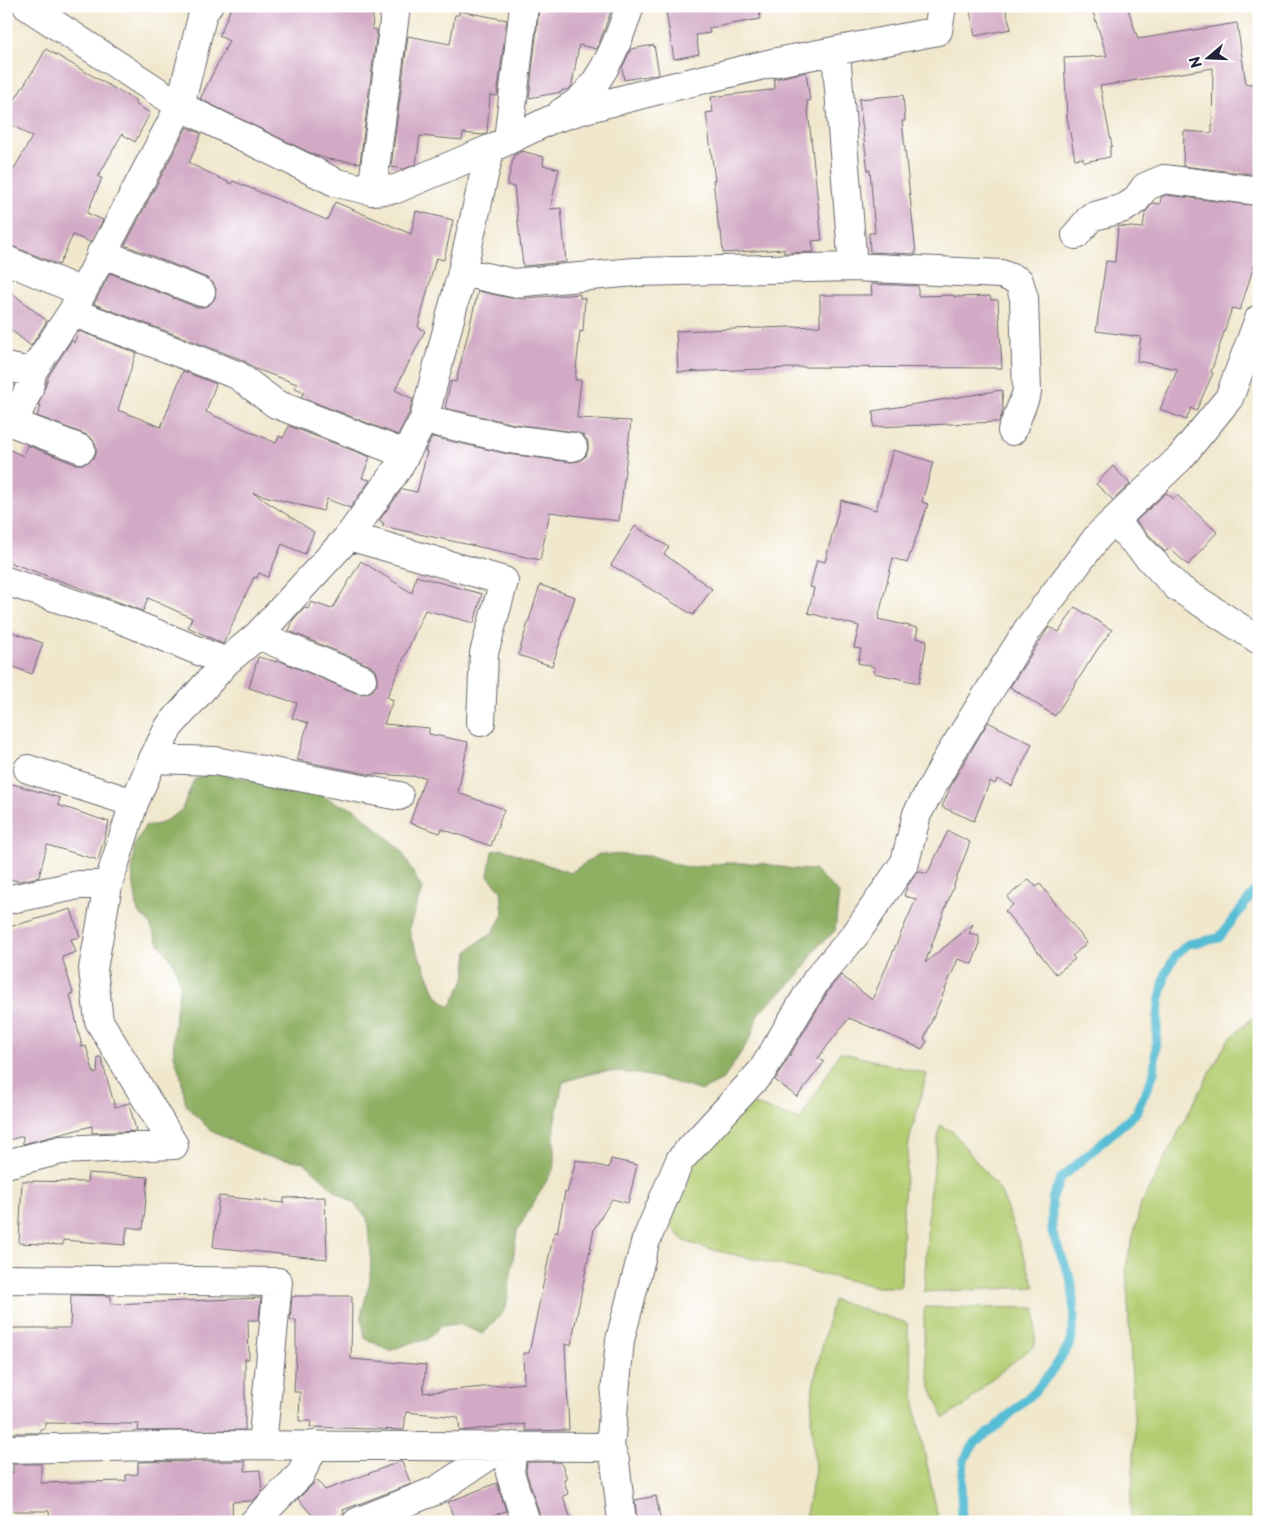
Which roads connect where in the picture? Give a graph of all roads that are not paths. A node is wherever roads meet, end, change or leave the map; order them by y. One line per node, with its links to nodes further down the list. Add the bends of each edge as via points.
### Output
1 (27, 6): 8 (street)
2 (208, 6): 8 (street, via 203,13)
3 (396, 6): 12 (street)
4 (524, 6): 10 (street)
5 (630, 6): 9 (street, via 600,75 581,99)
6 (942, 6): 7 (street, via 938,31)
7 (836, 52): 9 (street, via 668,87); 16 (street)
8 (180, 106): 12 (street, via 337,184); 14 (street)
9 (550, 120): 10 (street)
10 (499, 144): 12 (street, via 396,189); 17 (street)
11 (1259, 191): 13 (street, via 1164,179 1145,187 1135,201 1124,208 1091,217)
12 (372, 192)
13 (1076, 235)
14 (101, 253): 18 (street); 19 (street)
15 (6, 260): 19 (street)
16 (853, 267): 17 (street, via 635,272 513,283); 23 (street, via 1001,274 1019,281 1024,298 1027,392)
17 (462, 272): 22 (street)
18 (201, 292)
19 (77, 302): 21 (street); 26 (street, via 237,375 276,404)
20 (1259, 319): 27 (street, via 1229,398 1180,458)
21 (19, 370): 25 (street, via 29,389 13,423)
22 (424, 419): 24 (street, via 511,439); 26 (street)
23 (1012, 431)
24 (573, 447)
25 (81, 449)
26 (405, 454): 28 (street)
27 (1114, 521): 31 (street, via 1177,587); 46 (street, via 1098,536 1028,629 949,756 917,814 905,862 855,935 817,979 762,1071 680,1160 645,1243 620,1340)
28 (349, 536): 30 (street); 34 (street, via 504,581 484,653)
29 (6, 581): 32 (street, via 123,620)
30 (258, 635): 32 (street); 33 (street)
31 (1259, 640)
32 (226, 662): 35 (street, via 170,728)
33 (362, 679)
34 (481, 722)
35 (153, 759): 37 (street, via 215,761); 38 (street)
36 (28, 769): 38 (street)
37 (399, 796)
38 (134, 803): 39 (street)
39 (108, 885): 40 (street, via 79,885); 41 (street, via 93,969 100,1021 174,1145 62,1150)
40 (6, 900)
41 (6, 1164)
42 (6, 1279): 43 (street, via 278,1282)
43 (262, 1445): 44 (street); 47 (street)
44 (315, 1445): 45 (street); 48 (street, via 300,1475)
45 (509, 1446): 46 (street); 49 (street, via 437,1490); 50 (street, via 510,1473)
46 (610, 1447): 51 (street, via 615,1461)
47 (6, 1449)
48 (254, 1522)
49 (357, 1522)
50 (526, 1522)
51 (622, 1522)

